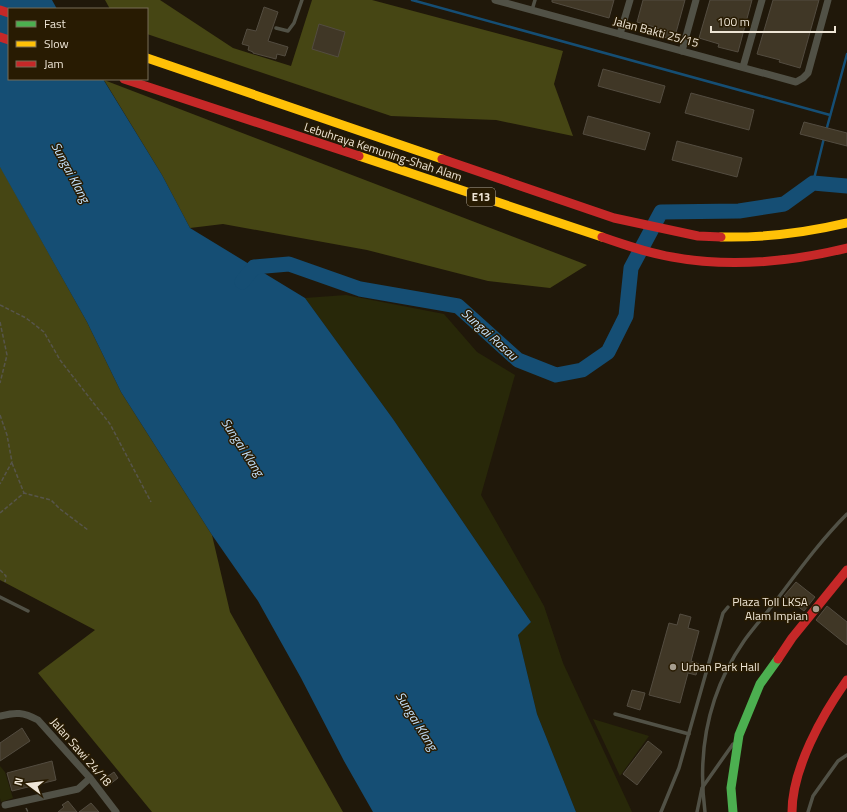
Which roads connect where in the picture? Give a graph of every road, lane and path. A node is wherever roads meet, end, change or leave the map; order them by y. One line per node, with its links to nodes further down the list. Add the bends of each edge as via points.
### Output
1 (302, 0): 9 (lane, via 294,23 288,31)
2 (495, 0): 8 (street, Jalan Bakti 25/15)
3 (535, 0): 8 (lane)
4 (630, 0): 10 (street)
5 (696, 0): 11 (street)
6 (762, 0): 13 (street)
7 (828, 0): 13 (street, Jalan Bakti 25/15, via 808,73 803,78 796,82)
8 (532, 10): 10 (street, Jalan Bakti 25/15)
9 (276, 28)
10 (620, 34): 11 (street, Jalan Bakti 25/15)
11 (682, 51): 13 (street, Jalan Bakti 25/15)
12 (148, 58): 15 (highway, Lebuhraya Kemuning-Shah Alam / E13, via 614,218 698,236 733,237 793,234)
13 (743, 68)
14 (127, 80): 16 (highway, Lebuhraya Kemuning-Shah Alam / E13, via 608,240 673,257 702,261 785,261)
15 (847, 223)
16 (847, 248)
17 (0, 305): 24 (path, via 26,318 44,332 60,360 110,424)
18 (0, 322): 19 (path, via 6,355)
19 (0, 383)
20 (0, 415): 21 (path)
21 (12, 462): 22 (path); 23 (path)
22 (0, 484)
23 (24, 493): 25 (path); 27 (path, via 51,500 60,510)
24 (151, 502)
25 (0, 512)
26 (847, 514): 41 (lane, via 830,531 744,642 717,689 706,732)
27 (88, 530)
28 (0, 570): 30 (path, via 6,576)
29 (847, 570): 38 (highway, via 792,638 760,684)
30 (5, 582)
31 (0, 597): 33 (lane)
32 (728, 607): 37 (lane, via 723,613)
33 (28, 611)
34 (847, 680): 50 (highway, via 836,695 814,737 794,786)
35 (615, 714): 37 (lane)
36 (0, 716): 40 (street, Jalan Sawi 24/18, via 13,712 26,714 38,720)
37 (689, 734): 43 (lane)
38 (740, 735): 41 (lane); 49 (highway, via 731,788)
39 (847, 755): 51 (lane, via 838,762 813,796)
40 (90, 778): 42 (street, via 78,789); 44 (street, Jalan Sawi 24/18)
41 (702, 788): 47 (lane); 48 (lane)
42 (5, 804)
43 (664, 806): 45 (lane); 46 (lane)
44 (116, 812)
45 (661, 812)
46 (665, 812)
47 (697, 812)
48 (705, 812)
49 (733, 812)
50 (792, 812)
51 (808, 812)

